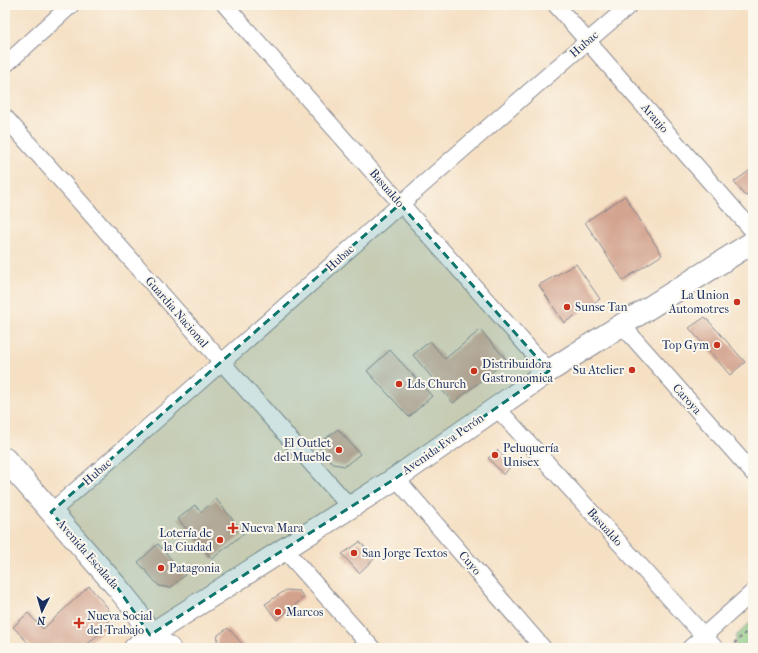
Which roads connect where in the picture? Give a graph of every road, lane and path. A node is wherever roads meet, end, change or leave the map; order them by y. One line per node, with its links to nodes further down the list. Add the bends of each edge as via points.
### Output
1 (71, 5): 6 (street)
2 (225, 5): 8 (street, Basualdo)
3 (556, 5): 5 (street, Araujo)
4 (630, 5): 5 (street, Hubac)
5 (588, 41): 8 (street, Hubac); 9 (street, Araujo)
6 (5, 65)
7 (5, 117): 12 (street, Guardia Nacional)
8 (400, 204): 12 (street, Hubac); 13 (street, Basualdo)
9 (753, 231)
10 (753, 242): 11 (main road, Avenida Eva Perón)
11 (622, 325): 13 (main road, Avenida Eva Perón); 16 (street, Caroya)
12 (222, 364): 18 (street, Guardia Nacional); 19 (street, Hubac)
13 (549, 371): 14 (main road, Avenida Eva Perón)
14 (496, 407): 17 (main road, Avenida Eva Perón); 23 (street, Basualdo)
15 (5, 459): 19 (main road, Avenida Escalada)
16 (753, 473)
17 (396, 478): 18 (main road, Avenida Eva Perón); 27 (street, Cuyo)
18 (350, 507): 20 (main road, Avenida Eva Perón)
19 (51, 512): 24 (main road, Avenida Escalada, via 134,608)
20 (284, 549): 24 (main road, Avenida Eva Perón); 26 (street)
21 (753, 592): 23 (street)
22 (753, 626): 30 (path)
23 (704, 636): 28 (street); 29 (street, Basualdo)
24 (145, 644): 25 (street, Avenida Escalada)
25 (170, 648)
26 (372, 648)
27 (543, 648)
28 (690, 648)
29 (715, 648)
30 (729, 648)

